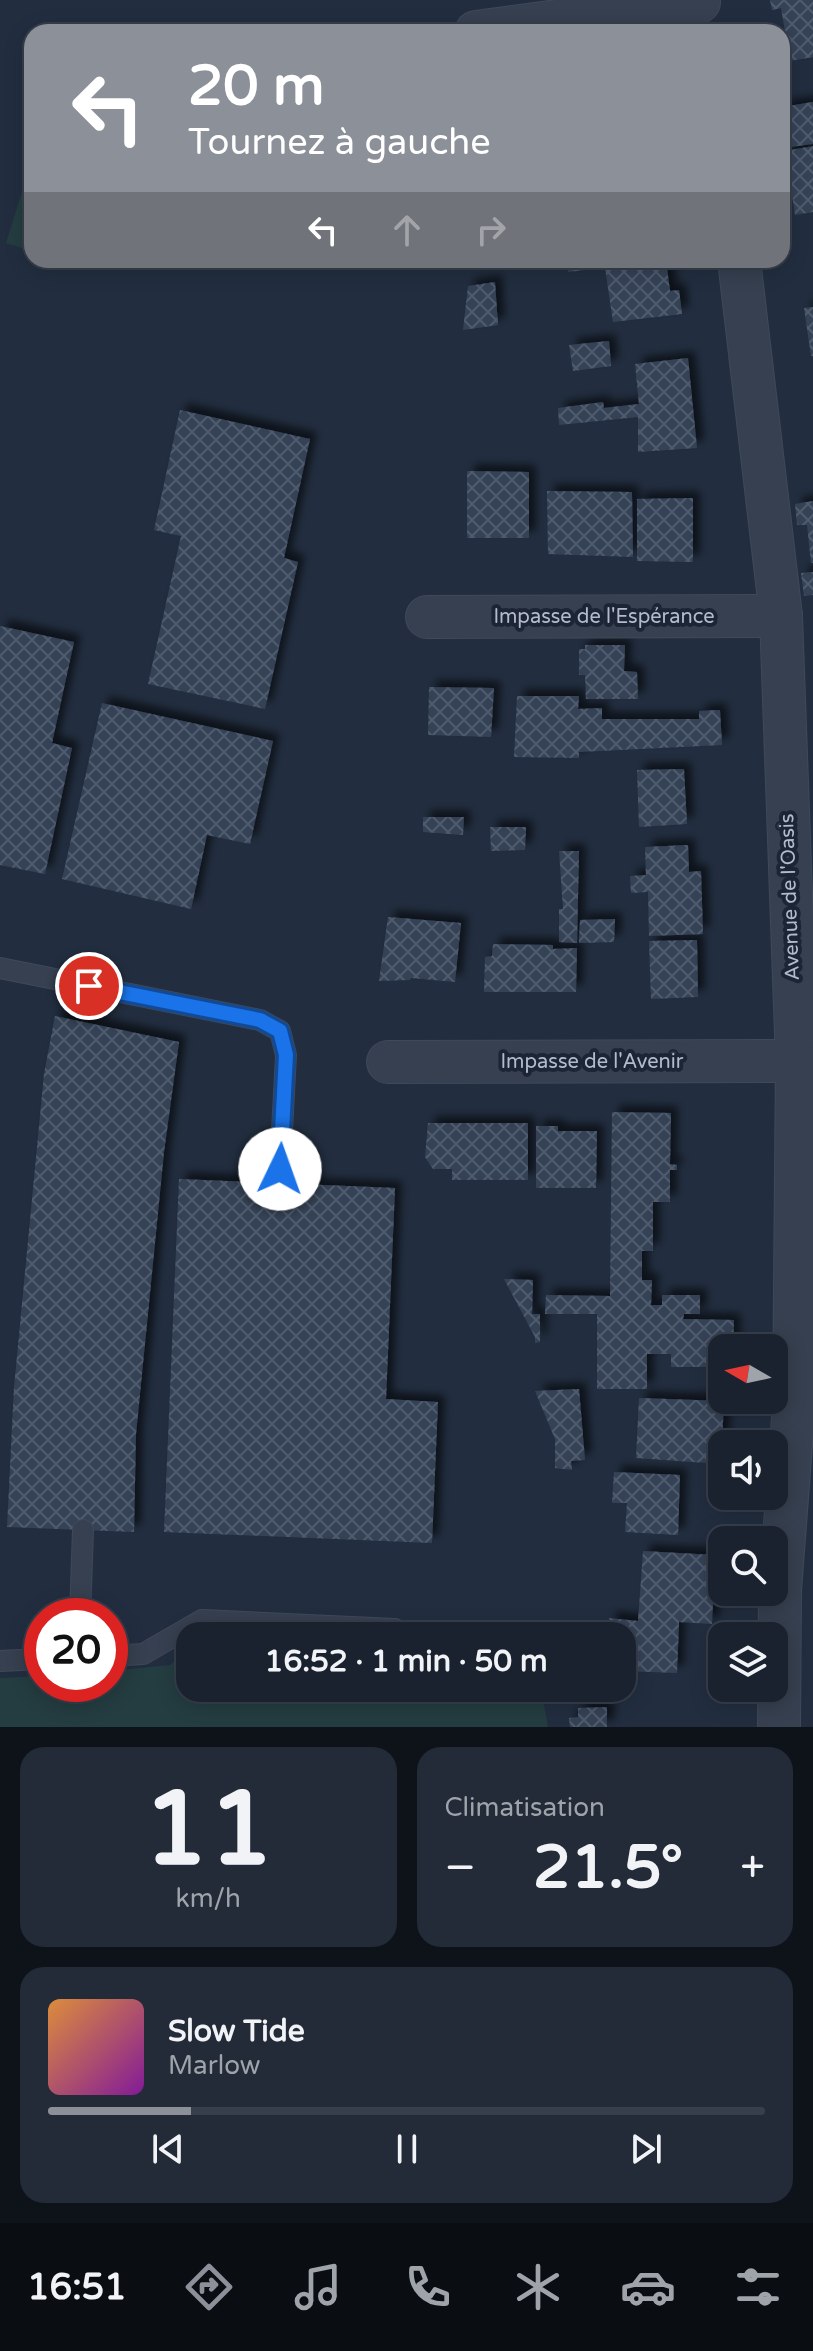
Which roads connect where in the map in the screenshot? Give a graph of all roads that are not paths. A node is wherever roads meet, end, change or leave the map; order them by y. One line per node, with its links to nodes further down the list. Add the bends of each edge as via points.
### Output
1 (700, 11): 2 (street)
2 (561, 24)
3 (740, 268): 4 (street, Avenue de l'Oasis)
4 (781, 616): 5 (street, Impasse de l'Espérance); 7 (street, Avenue de l'Oasis)
5 (427, 617)
6 (0, 968): 9 (lane, via 260,1020 280,1031 286,1055)
7 (797, 1061): 8 (street, Impasse de l'Avenir); 18 (street, Avenue de l'Oasis, via 794,1405 780,1590)
8 (388, 1062)
9 (280, 1169)
10 (83, 1530): 11 (lane)
11 (81, 1598)
12 (199, 1622): 13 (lane)
13 (245, 1622)
14 (176, 1635): 15 (lane, via 143,1654)
15 (128, 1655)
16 (24, 1660): 17 (lane)
17 (0, 1661)
18 (779, 1727)

